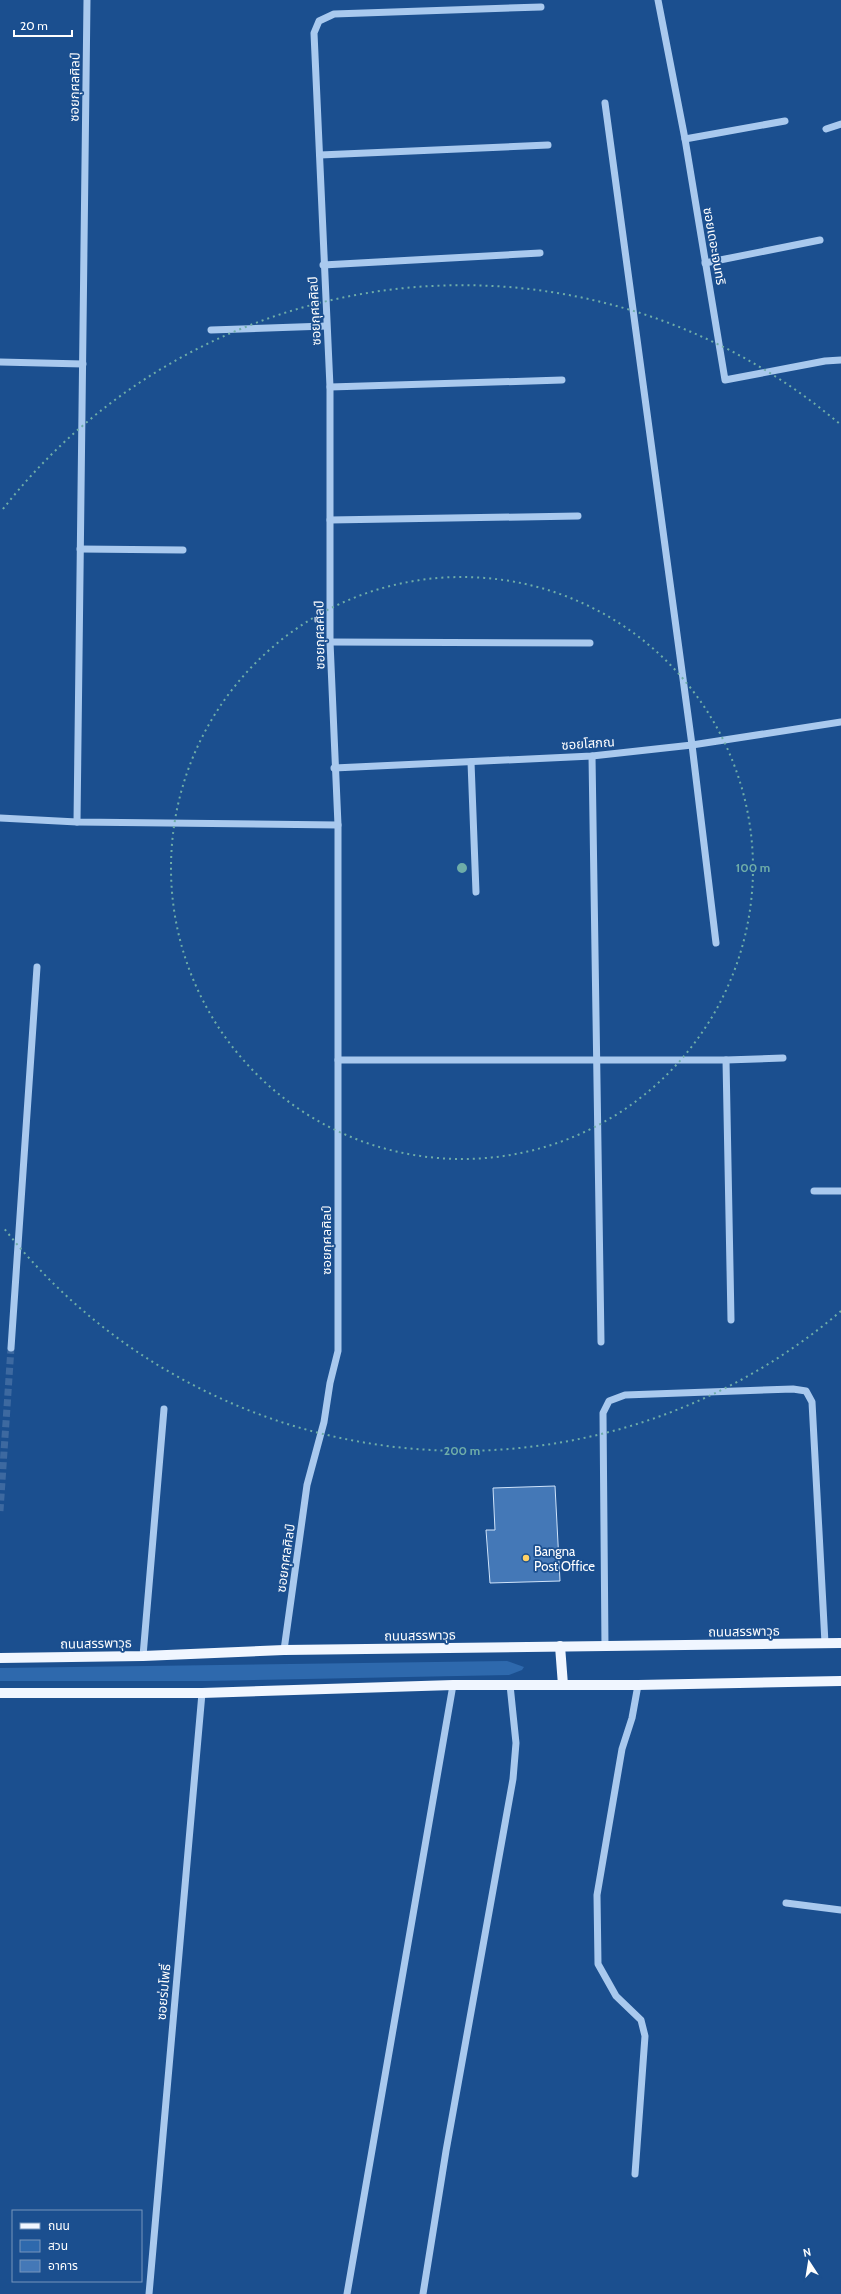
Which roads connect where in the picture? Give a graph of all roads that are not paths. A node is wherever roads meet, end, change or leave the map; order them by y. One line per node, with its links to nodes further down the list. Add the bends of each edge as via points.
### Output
1 (87, 0): 19 (street, ซอยกุศลศิลป์)
2 (658, 0): 8 (street, ซอยเดอะเจนทริ)
3 (541, 7): 10 (street, ซอยกุศลศิลป์, via 334,14 319,21 314,33)
4 (605, 103): 29 (street)
5 (785, 121): 8 (street)
6 (841, 124): 7 (street)
7 (826, 130)
8 (685, 139): 13 (street, ซอยเดอะเจนทริ)
9 (548, 145): 10 (street)
10 (320, 155): 14 (street, ซอยกุศลศิลป์)
11 (820, 240): 13 (street)
12 (540, 253): 14 (street)
13 (705, 263): 17 (street, ซอยเดอะเจนทริ, via 725,380)
14 (323, 265): 15 (street, ซอยกุศลศิลป์)
15 (326, 326): 16 (street); 21 (street, ซอยกุศลศิลป์)
16 (211, 330)
17 (841, 360)
18 (0, 362): 19 (street)
19 (83, 364): 24 (street, ซอยกุศลศิลป์)
20 (562, 380): 21 (street)
21 (330, 387): 23 (street, ซอยกุศลศิลป์)
22 (578, 516): 23 (street)
23 (330, 520): 26 (street, ซอยกุศลศิลป์)
24 (80, 549): 25 (street); 34 (street, ซอยกุศลศิลป์)
25 (183, 550)
26 (330, 642): 27 (street); 32 (street, ซอยกุศลศิลป์)
27 (590, 643)
28 (841, 722): 29 (street, ซอยโสภณ)
29 (692, 745): 30 (street, ซอยโสภณ); 37 (street)
30 (592, 756): 31 (street, ซอยโสภณ); 41 (street)
31 (471, 762): 32 (street, ซอยโสภณ); 36 (street)
32 (334, 768): 35 (street, ซอยกุศลศิลป์)
33 (0, 818): 34 (street)
34 (77, 822): 35 (street)
35 (338, 825): 40 (street, ซอยกุศลศิลป์)
36 (476, 892)
37 (716, 943)
38 (37, 968): 47 (street)
39 (783, 1058): 42 (street)
40 (338, 1060): 41 (street); 53 (street, ซอยกุศลศิลป์, via 338,1351 324,1422 307,1485)
41 (598, 1060): 42 (street); 46 (street)
42 (726, 1060): 45 (street)
43 (814, 1191): 44 (street)
44 (841, 1191)
45 (731, 1320)
46 (602, 1342)
47 (11, 1348)
48 (164, 1409): 54 (street)
49 (825, 1643): 50 (main road, ถนนสรรพาวุธ); 52 (main road, ถนนสรรพาวุธ); 52 (street, via 812,1402 806,1391 793,1389 625,1395 608,1401 603,1413)
50 (841, 1643)
51 (560, 1646): 52 (main road, ถนนสรรพาวุธ); 53 (main road, ถนนสรรพาวุธ); 59 (main road)
52 (605, 1647)
53 (284, 1650): 54 (main road, ถนนสรรพาวุธ)
54 (143, 1656): 55 (main road, ถนนสรรพาวุธ)
55 (0, 1658)
56 (841, 1681): 60 (main road)
57 (454, 1685): 58 (main road); 61 (main road); 67 (street)
58 (510, 1685): 59 (main road); 68 (street, via 516,1743 512,1779)
59 (563, 1685): 60 (main road)
60 (638, 1685): 65 (street, via 632,1718 622,1749 597,1895 598,1964 616,1996 641,2020 645,2036)
61 (202, 1693): 62 (main road); 66 (street, ซอยร่มโพธิ์)
62 (0, 1694)
63 (786, 1903): 64 (street)
64 (841, 1910)
65 (636, 2174)
66 (149, 2294)
67 (348, 2294)
68 (423, 2294)

